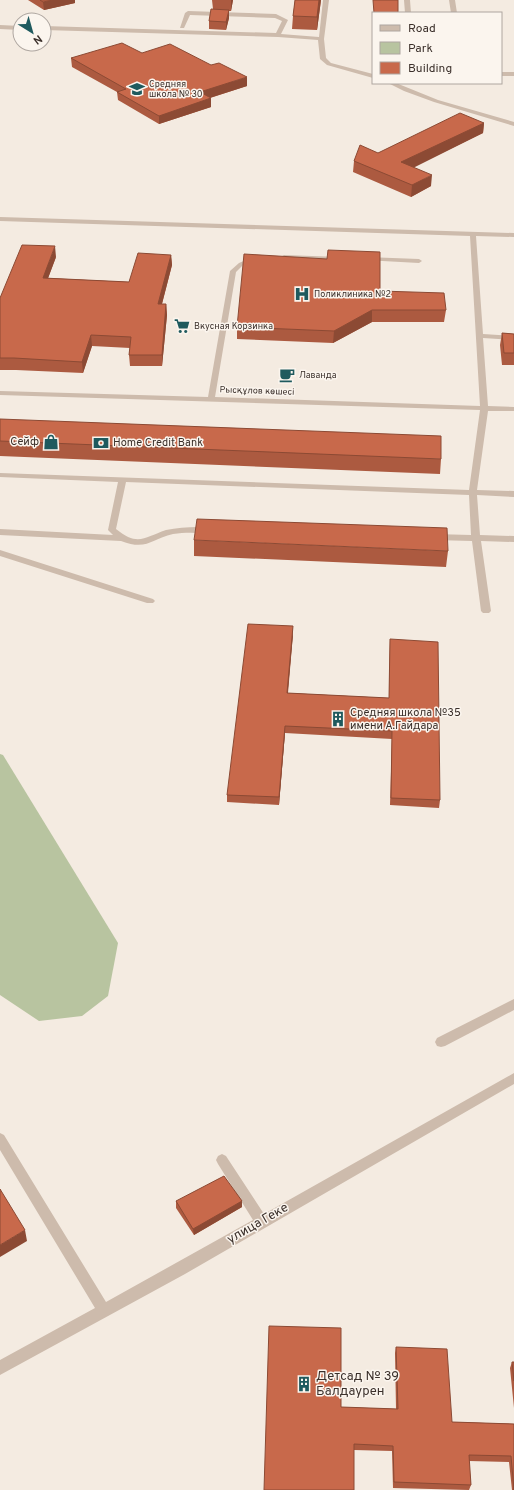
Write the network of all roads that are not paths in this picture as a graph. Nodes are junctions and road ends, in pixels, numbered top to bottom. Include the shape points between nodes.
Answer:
1 (326, 0) edge
2 (407, 0) edge
3 (452, 0) edge
4 (408, 12) edge
5 (454, 12) edge
6 (0, 27) edge
7 (182, 27) dead end
8 (12, 28) edge
9 (52, 28) edge
10 (278, 35) junction
11 (321, 39) junction
12 (502, 74) edge
13 (514, 74) edge
14 (372, 76) edge
15 (393, 84) edge
16 (514, 124) edge
17 (0, 219) edge
18 (473, 234) junction
19 (514, 235) edge
20 (419, 261) dead end
21 (479, 336) junction
22 (514, 338) edge
23 (0, 393) edge
24 (211, 400) junction
25 (484, 408) junction
26 (514, 409) edge
27 (0, 474) edge
28 (123, 479) junction
29 (473, 492) junction
30 (514, 494) edge
31 (217, 531) edge
32 (0, 532) edge
33 (422, 537) edge
34 (121, 538) junction
35 (476, 539) junction
36 (514, 539) edge
37 (0, 553) edge
38 (150, 601) dead end
39 (486, 611) dead end
40 (514, 1004) edge
41 (441, 1042) dead end
42 (514, 1078) edge
43 (0, 1139) edge
44 (222, 1160) dead end
45 (262, 1222) junction
46 (104, 1311) junction
47 (0, 1368) edge

1 - 11 street
2 - 4 street
3 - 5 street
6 - 8 street
7 - 10 street via 188,13 276,16 285,20
9 - 10 street
10 - 11 street
11 - 14 street via 323,59 329,64
12 - 13 street
15 - 16 street via 424,97
17 - 18 street
18 - 19 street
18 - 21 street
20 - 24 street via 259,256 241,264 233,271
21 - 22 street
21 - 25 street
23 - 24 street, Рысқұлов көшесі
24 - 25 street, Рысқұлов көшесі
25 - 26 street, Рысқұлов көшесі
25 - 29 street
27 - 28 street
28 - 29 street
28 - 34 street via 112,530
29 - 30 street
29 - 35 street
31 - 34 street via 170,532 135,543
32 - 34 street
33 - 35 street
35 - 36 street
35 - 39 street
37 - 38 street
40 - 41 street
42 - 45 street, улица Геке
43 - 46 street
44 - 45 street
45 - 46 street, улица Геке
46 - 47 street, улица Геке

